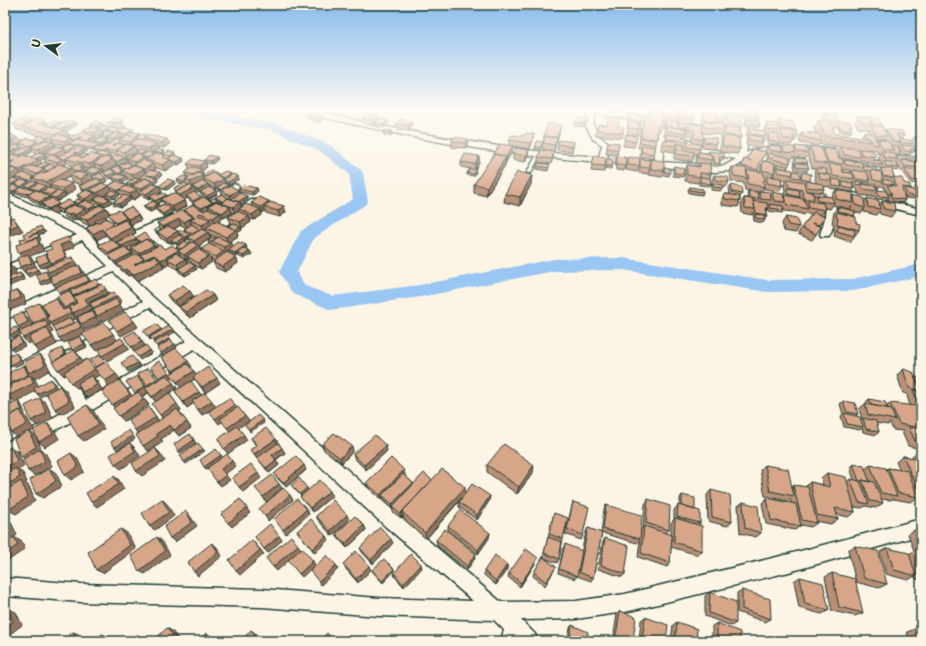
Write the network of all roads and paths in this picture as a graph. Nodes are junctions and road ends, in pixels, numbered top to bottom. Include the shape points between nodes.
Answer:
1 (447, 140) edge
2 (600, 140) edge
3 (662, 140) edge
4 (681, 140) edge
5 (743, 140) edge
6 (499, 148) junction
7 (805, 150) junction
8 (539, 154) junction
9 (744, 158) junction
10 (492, 159) edge
11 (603, 159) junction
12 (921, 161) edge
13 (658, 163) junction
14 (726, 168) junction
15 (528, 172) dead end
16 (234, 187) edge
17 (816, 188) junction
18 (828, 190) junction
19 (5, 196) edge
20 (33, 196) edge
21 (20, 202) junction
22 (254, 202) edge
23 (921, 212) edge
24 (146, 230) junction
25 (825, 234) dead end
26 (85, 236) junction
27 (100, 250) junction
28 (116, 267) junction
29 (5, 270) edge
30 (151, 302) junction
31 (5, 316) edge
32 (195, 342) junction
33 (44, 356) junction
34 (5, 376) edge
35 (84, 408) junction
36 (5, 452) edge
37 (921, 527) edge
38 (5, 588) edge
39 (498, 611) junction
40 (512, 633) edge
41 (528, 641) edge

1 - 6 street
2 - 11 street via 606,145
3 - 13 street
4 - 9 street via 703,150
5 - 9 street
6 - 8 street
6 - 10 street
7 - 9 street via 756,151
7 - 12 street
7 - 17 street
8 - 11 street
8 - 15 lane
9 - 14 street
11 - 13 street
13 - 14 street
14 - 17 street
16 - 24 street
17 - 18 street
18 - 23 street
18 - 25 street via 832,210
19 - 21 street
20 - 21 street
21 - 26 street via 67,223
22 - 24 street via 194,239 176,247 169,246
24 - 27 street
26 - 27 street
26 - 29 street
27 - 28 street
28 - 30 street
28 - 31 street
30 - 32 street
30 - 33 street
32 - 35 street
32 - 39 street via 391,520
33 - 34 street
33 - 35 street via 60,373
35 - 36 street
37 - 39 street via 789,563 625,603 576,610
38 - 39 street
39 - 40 street
40 - 41 street

